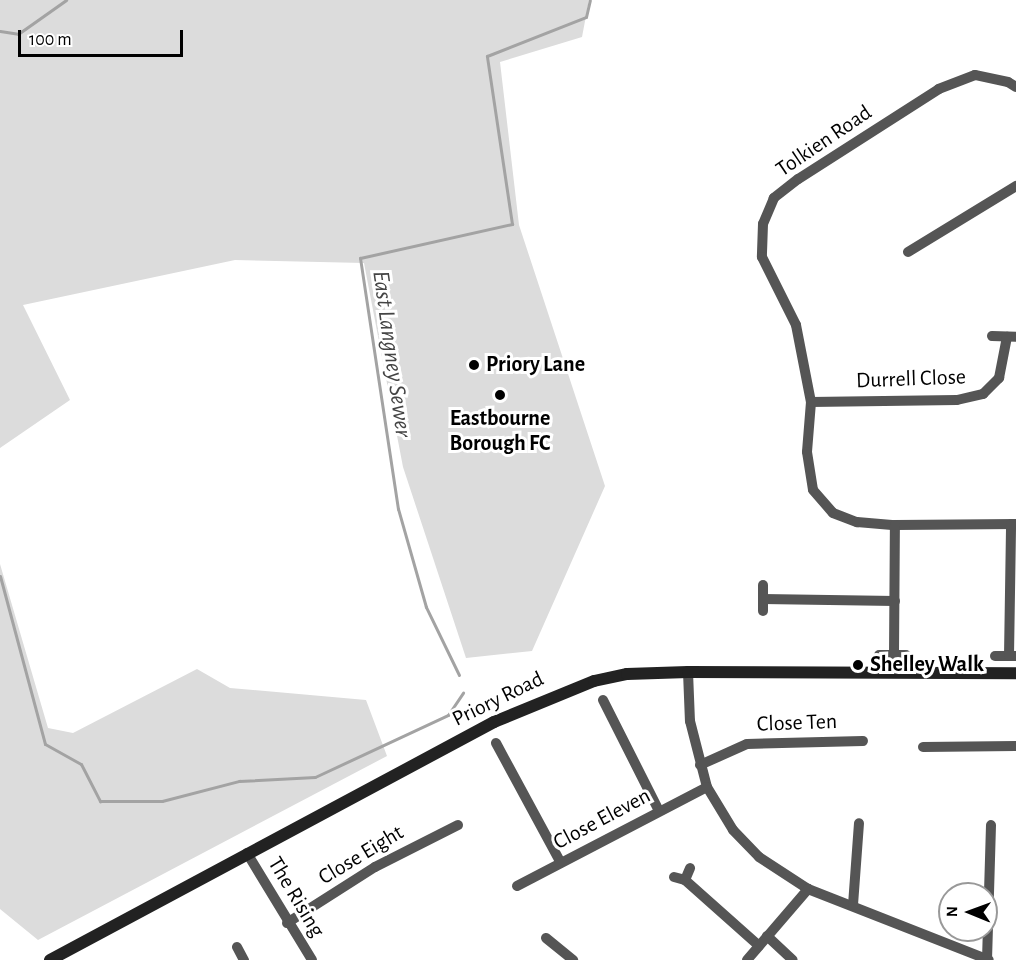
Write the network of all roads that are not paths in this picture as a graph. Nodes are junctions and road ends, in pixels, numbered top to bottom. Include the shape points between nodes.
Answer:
1 (1012, 85) edge
2 (1016, 186) edge
3 (908, 252) dead end
4 (992, 336) dead end
5 (1012, 337) edge
6 (811, 402) junction
7 (1013, 524) edge
8 (895, 525) junction
9 (763, 585) dead end
10 (763, 599) junction
11 (895, 601) junction
12 (763, 611) dead end
13 (879, 655) dead end
14 (894, 655) junction
15 (906, 655) dead end
16 (995, 656) dead end
17 (1012, 656) edge
18 (688, 672) junction
19 (1016, 673) edge
20 (603, 700) dead end
21 (863, 741) dead end
22 (496, 743) dead end
23 (1016, 746) edge
24 (923, 747) dead end
25 (700, 765) junction
26 (707, 787) junction
27 (659, 811) junction
28 (859, 823) dead end
29 (458, 825) dead end
30 (991, 825) dead end
31 (247, 853) junction
32 (561, 863) junction
33 (690, 868) dead end
34 (674, 877) dead end
35 (685, 880) junction
36 (517, 886) dead end
37 (808, 889) junction
38 (853, 905) junction
39 (287, 923) junction
40 (767, 936) junction
41 (546, 938) dead end
42 (759, 946) junction
43 (237, 947) dead end
44 (50, 960) edge
45 (244, 960) edge
46 (312, 960) edge
47 (573, 960) edge
48 (747, 960) edge
49 (793, 960) edge
50 (988, 960) edge

1 - 6 street, Tolkien Road via 975,75 939,89 774,198 763,224 762,257 796,325
2 - 3 street
4 - 5 street, Durrell Close
5 - 6 street, Durrell Close via 999,378 983,394 957,400
6 - 8 street, Tolkien Road via 807,452 813,490 833,513 856,522
7 - 8 street, Tolkien Road
7 - 17 street
8 - 11 street
9 - 10 street
10 - 11 street
10 - 12 street
11 - 14 street
13 - 14 street
14 - 15 street
16 - 17 street
18 - 19 street, Priory Road
18 - 25 street via 690,720
18 - 31 street, Priory Road via 627,674 568,689 494,722
20 - 27 street
21 - 25 street, Close Ten via 747,744
22 - 32 street
23 - 24 street
25 - 26 street
26 - 27 street, Close Eleven
26 - 37 street via 733,830 759,857
27 - 32 street, Close Eleven
28 - 38 street
29 - 39 street, Close Eight via 375,867
30 - 50 street
31 - 39 street, The Rising
31 - 44 street, Priory Road
32 - 36 street, Close Eleven
33 - 35 street
34 - 35 street
35 - 42 street
37 - 38 street
37 - 40 street
38 - 50 street
39 - 46 street, The Rising
40 - 42 street
40 - 49 street
41 - 47 street
42 - 48 street
43 - 45 street

